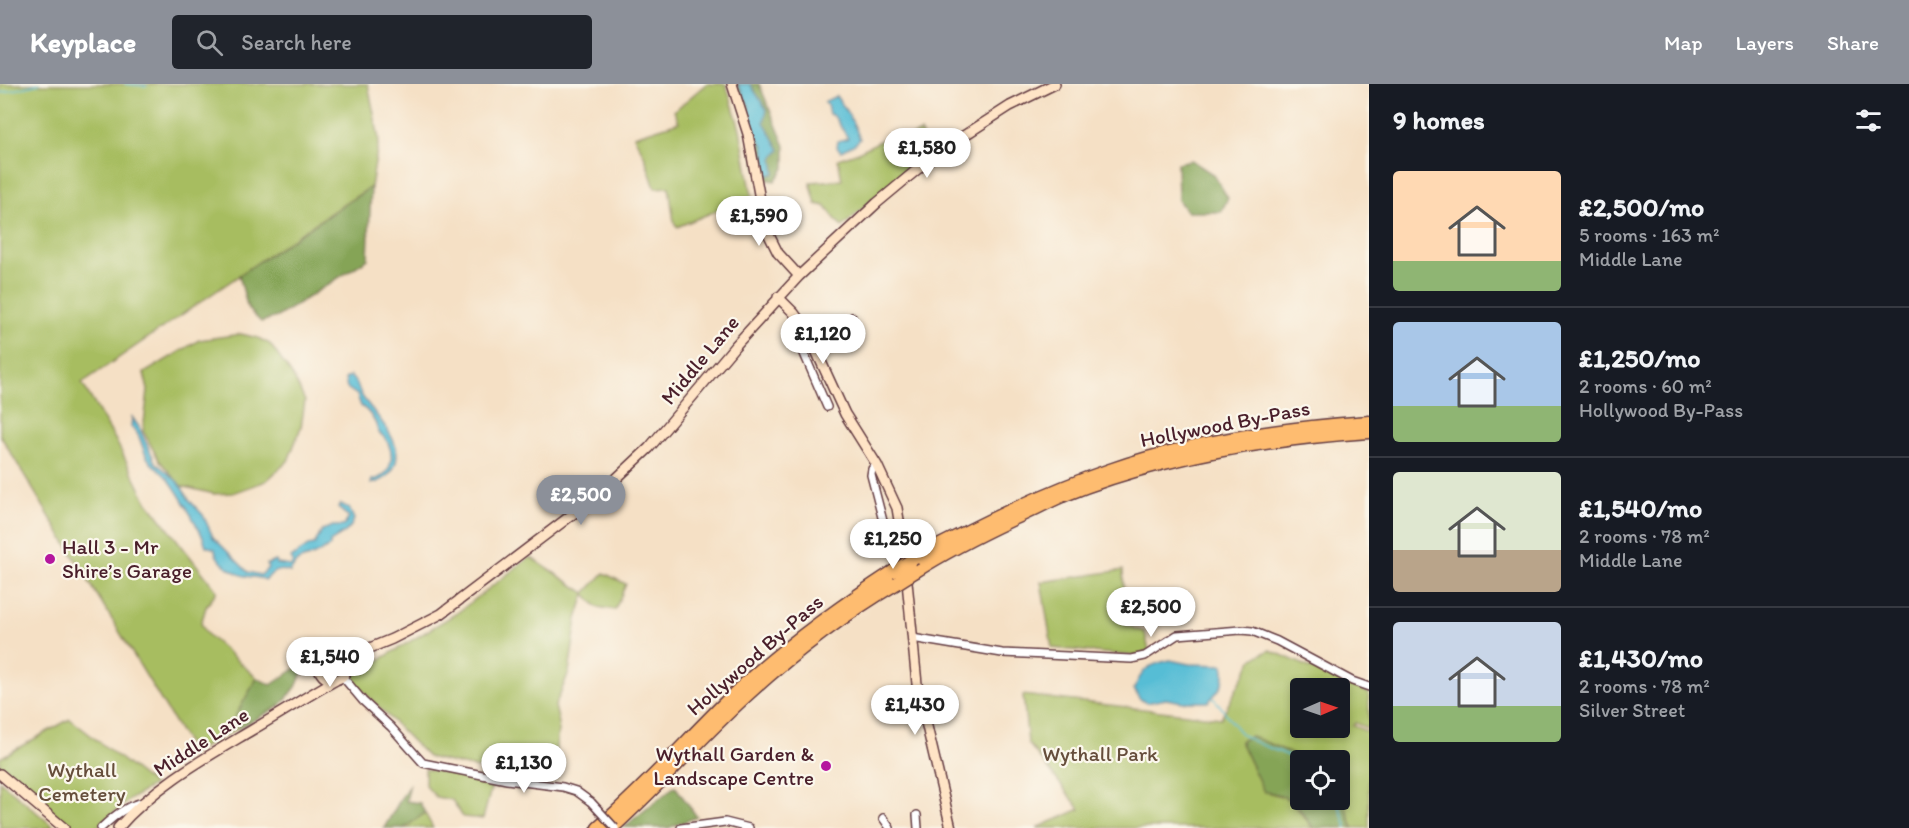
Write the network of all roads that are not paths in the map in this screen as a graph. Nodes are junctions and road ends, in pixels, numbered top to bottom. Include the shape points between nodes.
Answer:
1 (732, 84) edge
2 (1055, 84) edge
3 (799, 276) junction
4 (778, 297) junction
5 (852, 317) dead end
6 (800, 321) junction
7 (810, 338) junction
8 (827, 407) dead end
9 (1369, 422) edge
10 (1369, 432) edge
11 (877, 465) junction
12 (891, 552) dead end
13 (896, 577) junction
14 (912, 638) junction
15 (365, 650) junction
16 (342, 654) junction
17 (348, 665) junction
18 (319, 670) junction
19 (339, 678) junction
20 (1369, 687) edge
21 (310, 694) junction
22 (0, 774) edge
23 (143, 802) junction
24 (917, 815) dead end
25 (883, 818) dead end
26 (64, 828) edge
27 (101, 828) edge
28 (118, 828) edge
29 (598, 828) edge
30 (614, 828) edge
31 (681, 828) edge
32 (748, 828) edge
33 (890, 828) edge
34 (918, 828) edge
35 (951, 828) edge

1 - 3 street via 748,134 765,227 778,253
2 - 3 street, Middle Lane via 1010,106 937,153
3 - 4 street, Middle Lane
4 - 6 street
4 - 15 street, Middle Lane via 649,448 617,479 441,614 409,633
5 - 7 street
6 - 7 street
6 - 8 street via 796,335
7 - 11 street via 845,414
9 - 13 highway, Hollywood By-Pass, bridge via 1270,432 1154,456 1062,487 981,524 915,558
10 - 13 highway, Hollywood By-Pass, bridge via 1271,441 1166,463 1063,496 987,531 916,571
11 - 12 street via 871,475
11 - 14 street via 897,508
13 - 29 highway, Hollywood By-Pass via 831,613 773,659
13 - 30 highway, Hollywood By-Pass via 745,696
14 - 20 street via 1002,653 1131,659 1145,656 1177,635 1252,631
14 - 35 street via 917,684
15 - 16 street, Middle Lane
15 - 17 street, Middle Lane
16 - 17 street
16 - 18 street, Middle Lane via 328,653 319,663
17 - 19 street, Middle Lane
18 - 19 street via 328,680
18 - 21 street, Middle Lane via 318,682
19 - 21 street, Middle Lane
19 - 30 street, bridge via 423,763 576,791
21 - 23 street, Middle Lane via 214,752
22 - 26 street
23 - 27 street via 116,814
23 - 28 street, Middle Lane
24 - 34 street
25 - 33 street
31 - 32 street via 725,822

